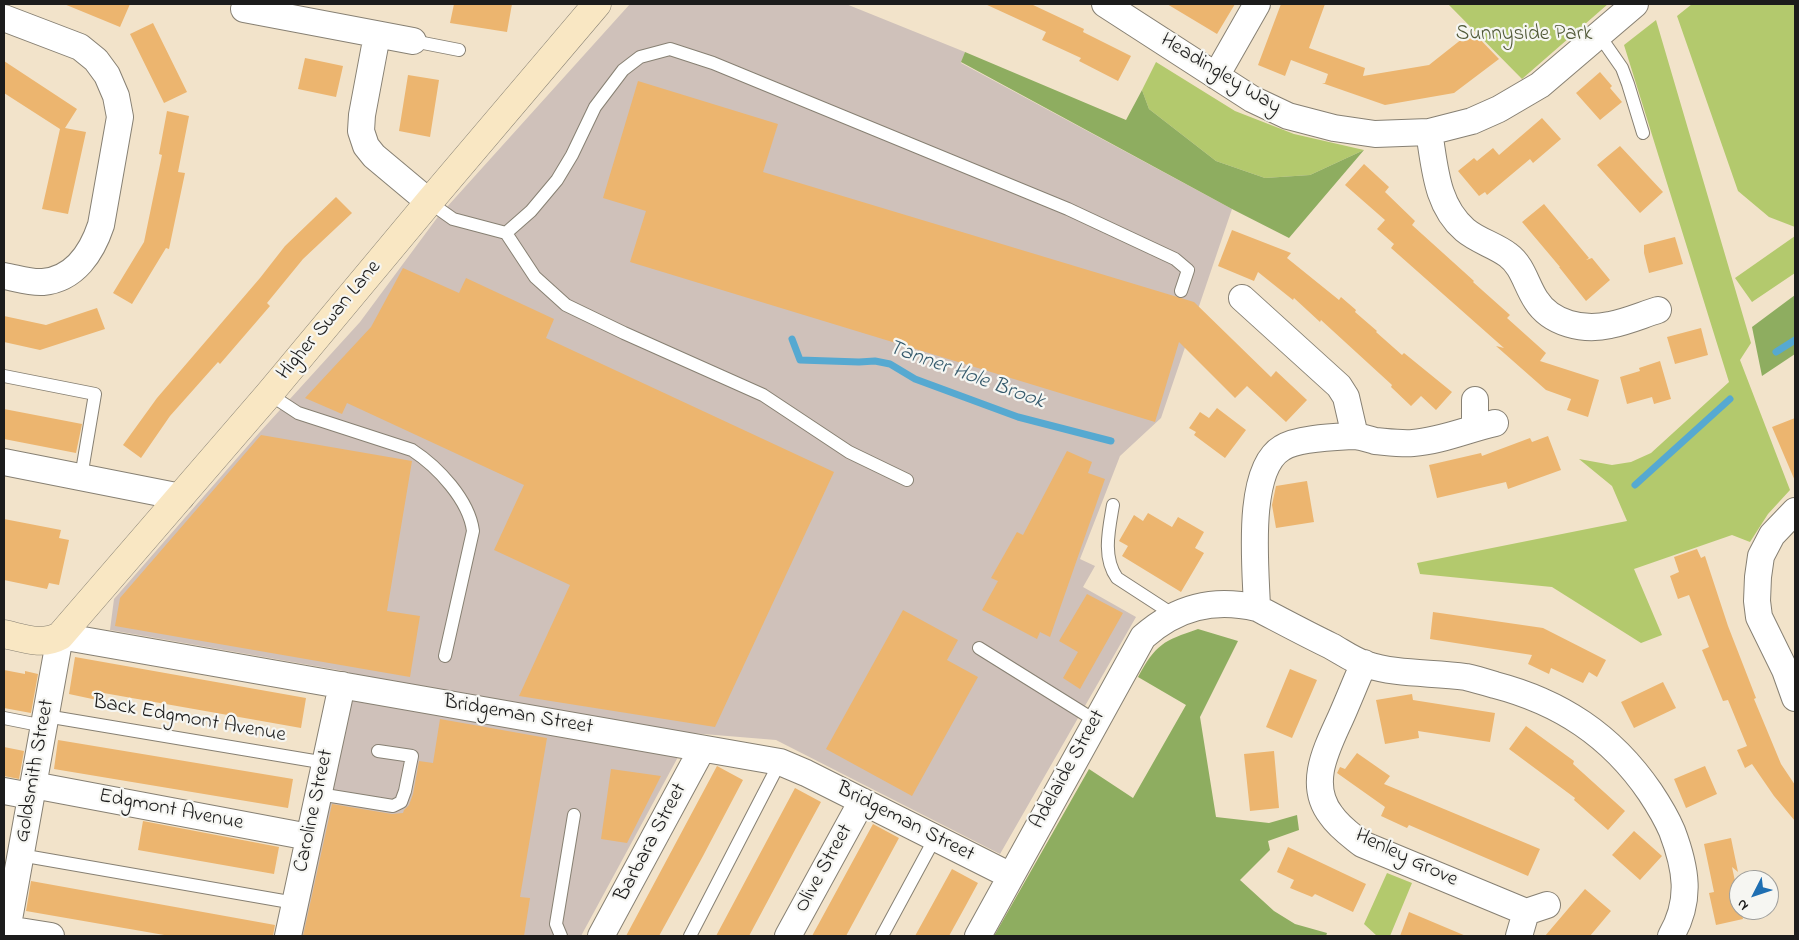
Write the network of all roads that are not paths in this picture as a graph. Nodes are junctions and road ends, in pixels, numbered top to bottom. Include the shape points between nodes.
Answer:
1 (597, 4) edge
2 (1105, 4) edge
3 (1257, 4) edge
4 (1634, 5) edge
5 (244, 9) dead end
6 (4, 18) edge
7 (377, 34) junction
8 (1599, 35) junction
9 (413, 41) joint
10 (459, 50) dead end
11 (1216, 76) junction
12 (1429, 132) junction
13 (1643, 133) dead end
14 (429, 202) junction
15 (506, 233) junction
16 (4, 276) edge
17 (1181, 291) dead end
18 (1242, 298) dead end
19 (1658, 310) dead end
20 (4, 376) edge
21 (269, 394) junction
22 (1476, 400) dead end
23 (1355, 436) junction
24 (4, 462) edge
25 (81, 477) junction
26 (906, 480) dead end
27 (181, 497) junction
28 (1113, 505) dead end
29 (1795, 511) edge
30 (1257, 608) junction
31 (1174, 615) junction
32 (4, 634) edge
33 (60, 636) junction
34 (979, 648) dead end
35 (445, 656) dead end
36 (1364, 664) junction
37 (342, 685) junction
38 (1795, 698) edge
39 (4, 718) edge
40 (45, 721) junction
41 (1096, 721) junction
42 (702, 749) junction
43 (378, 751) dead end
44 (780, 762) junction
45 (326, 763) junction
46 (4, 791) edge
47 (32, 791) junction
48 (319, 794) junction
49 (862, 801) junction
50 (574, 815) dead end
51 (309, 837) junction
52 (935, 838) junction
53 (14, 864) edge
54 (1011, 876) junction
55 (295, 903) junction
56 (6, 934) edge
57 (51, 936) edge
58 (288, 936) edge
59 (561, 936) edge
60 (601, 936) edge
61 (690, 936) edge
62 (788, 936) edge
63 (882, 936) edge
64 (978, 936) edge
65 (1519, 936) edge
66 (1671, 936) edge

1 - 14 street, Higher Swan Lane
2 - 11 street, Headingley Way
3 - 11 street
4 - 8 street, Headingley Way
5 - 7 street via 276,27
6 - 16 street via 80,47 96,60 116,96 120,117 101,224 90,252 80,265 56,279 32,282
7 - 9 street
7 - 14 street via 361,131 374,156
8 - 12 street, Headingley Way via 1520,98 1472,120
8 - 13 lane via 1622,68
9 - 10 lane
11 - 12 street, Headingley Way via 1252,99 1288,116 1375,134
12 - 19 street via 1440,189 1452,217 1479,240 1508,254 1517,264 1534,298 1552,318 1568,324 1610,326 1622,331
14 - 15 lane via 453,219
14 - 21 street, Higher Swan Lane
15 - 17 lane via 531,211 557,180 596,107 623,70 640,57 670,49 713,62 1068,209 1175,259 1188,270
15 - 26 lane via 535,277 566,304 763,395 849,452
18 - 23 street via 1267,333 1339,386 1346,397
20 - 25 lane via 95,394
21 - 27 street, Higher Swan Lane
21 - 35 lane via 298,413 412,450 426,459 451,485 471,517 473,531
22 - 23 street via 1485,425 1455,434 1413,444
23 - 30 street via 1294,442 1280,449 1269,461 1261,478 1256,511
24 - 25 street
25 - 27 street
27 - 33 street, Higher Swan Lane
28 - 31 lane via 1106,540 1112,572
29 - 38 street via 1772,535 1761,556 1757,601 1759,617
30 - 31 street, Adelaide Street via 1220,603
30 - 36 street, Adelaide Street
31 - 41 street, Adelaide Street via 1143,637
32 - 33 street, Bridgeman Street via 40,641
33 - 37 street, Bridgeman Street
33 - 40 street, Goldsmith Street
34 - 41 lane
36 - 65 street, Henley Grove via 1323,757 1321,796 1330,815 1362,844 1537,908
36 - 66 street, Adelaide Street via 1399,671 1466,677 1520,691 1562,710 1594,731 1639,776 1657,802 1681,855 1684,907
37 - 42 street, Bridgeman Street
37 - 45 street, Caroline Street
39 - 40 lane, Back Edgmont Avenue
40 - 45 lane, Back Edgmont Avenue
40 - 47 street, Goldsmith Street
41 - 54 street, Adelaide Street
42 - 44 street, Bridgeman Street
42 - 60 street, Barbara Street
43 - 48 lane via 412,756 401,802 393,806
44 - 49 street, Bridgeman Street
44 - 61 lane
45 - 48 street, Caroline Street
46 - 47 street, Edgmont Avenue
47 - 51 street, Edgmont Avenue
47 - 53 street, Goldsmith Street
48 - 51 street, Caroline Street
49 - 52 street, Bridgeman Street
49 - 62 street, Olive Street
50 - 59 lane via 556,924
51 - 55 street, Caroline Street
52 - 54 street, Bridgeman Street
52 - 63 lane
53 - 55 lane
53 - 56 street, Goldsmith Street
54 - 64 street, Adelaide Street
55 - 58 street, Caroline Street
56 - 57 street

